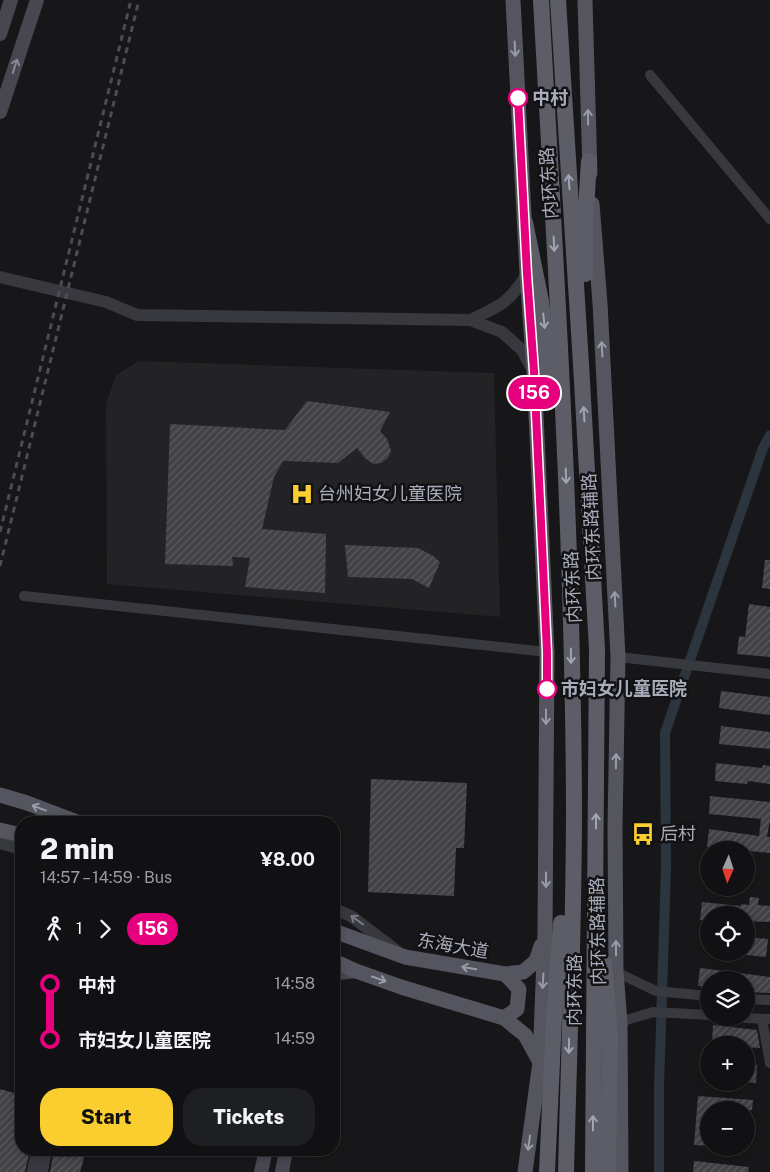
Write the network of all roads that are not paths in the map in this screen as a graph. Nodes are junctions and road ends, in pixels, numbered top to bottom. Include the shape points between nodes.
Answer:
1 (11, 0) edge
2 (37, 0) edge
3 (513, 0) edge
4 (541, 0) edge
5 (558, 0) edge
6 (585, 0) edge
7 (0, 34) edge
8 (650, 75) dead end
9 (0, 112) edge
10 (589, 161) junction
11 (770, 220) edge
12 (525, 222) junction
13 (527, 274) junction
14 (0, 277) edge
15 (470, 320) junction
16 (581, 364) junction
17 (534, 371) junction
18 (565, 451) junction
19 (24, 596) dead end
20 (547, 652) junction
21 (618, 657) junction
22 (770, 674) edge
23 (0, 795) edge
24 (574, 809) junction
25 (61, 816) edge
26 (0, 830) edge
27 (15, 834) edge
28 (0, 843) edge
29 (15, 847) edge
30 (596, 849) junction
31 (340, 911) edge
32 (545, 933) junction
33 (340, 934) edge
34 (405, 957) junction
35 (340, 963) edge
36 (356, 971) junction
37 (616, 972) junction
38 (340, 974) edge
39 (505, 974) junction
40 (700, 995) edge
41 (755, 999) edge
42 (770, 1000) edge
43 (700, 1015) edge
44 (504, 1018) junction
45 (766, 1019) edge
46 (620, 1022) junction
47 (540, 1062) junction
48 (770, 1063) edge
49 (33, 1156) edge
50 (38, 1156) edge
51 (45, 1156) edge
52 (29, 1172) edge
53 (34, 1172) edge
54 (42, 1172) edge
55 (525, 1172) edge
56 (547, 1172) edge
57 (566, 1172) edge
58 (593, 1172) edge
59 (608, 1172) edge
60 (622, 1172) edge

1 - 7 main road
9 -> 2 main road
3 -> 12 main road
4 -> 18 highway, 内环东路
16 -> 5 highway, 内环东路
10 -> 6 main road, 内环东路辅路
8 - 11 street
10 - 16 highway via 585,226 586,303
21 -> 10 main road, 内环东路辅路 via 600,303
12 - 13 main road
12 -> 18 highway via 542,302 553,405
13 - 15 street via 515,294 498,307
13 - 17 main road
14 - 15 street via 106,302 137,315
15 - 17 street via 502,332 522,350
30 -> 16 highway, 内环东路 via 596,649
17 - 20 main road
18 -> 24 highway, 内环东路
19 - 20 street
20 -> 32 main road
21 - 22 street
37 -> 21 main road, 内环东路辅路
25 -> 23 main road
24 - 56 highway via 554,1018
24 -> 57 highway, 内环东路
26 - 27 main road
28 - 29 street
58 -> 30 highway, 内环东路
30 - 59 highway via 610,1035
34 -> 31 street via 351,916
32 - 39 main road, 东海大道 via 536,961 523,972
32 -> 47 main road
33 - 34 main road, 东海大道
39 -> 34 main road, 东海大道
35 - 36 main road
36 - 38 main road
36 -> 44 main road
37 - 40 street via 656,991
37 - 46 main road, 内环东路辅路
39 - 44 main road via 519,989 516,1009
41 - 42 street
43 - 46 street via 653,1012
44 - 47 main road via 525,1035
45 - 48 street
46 - 60 main road, 内环东路辅路
47 -> 55 main road
49 - 52 lane
50 - 53 street
51 - 54 street

